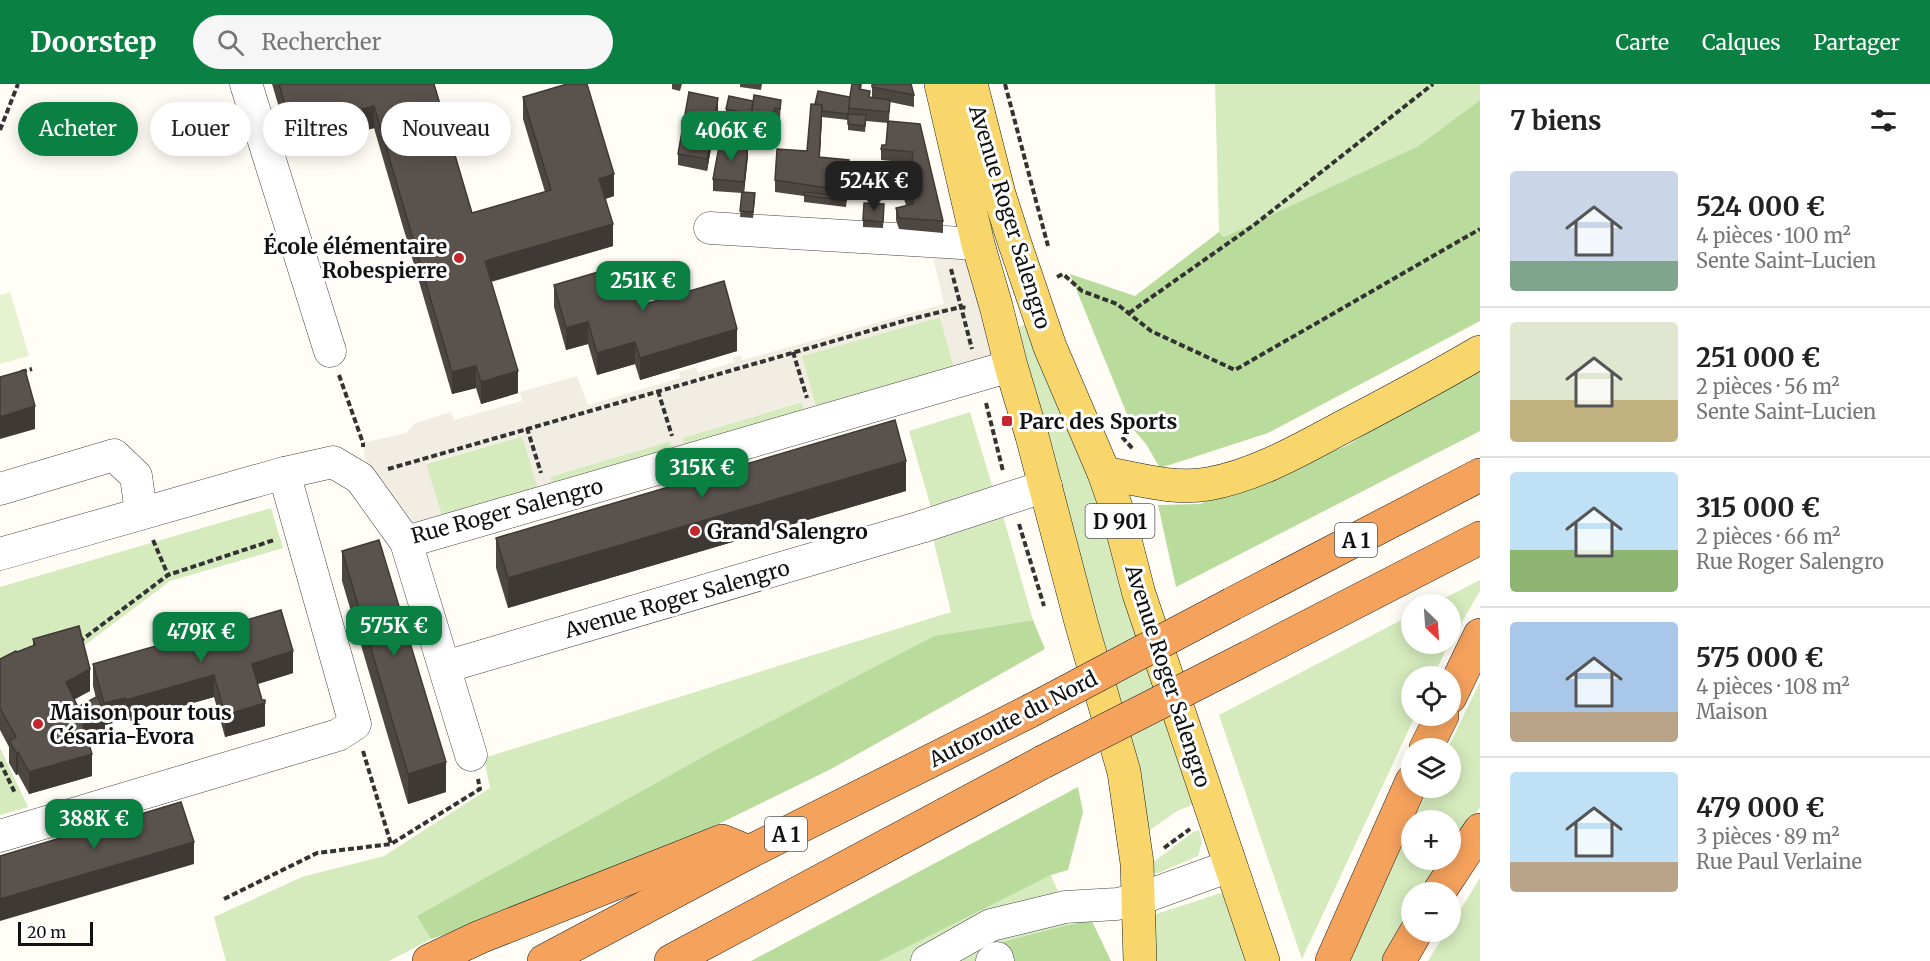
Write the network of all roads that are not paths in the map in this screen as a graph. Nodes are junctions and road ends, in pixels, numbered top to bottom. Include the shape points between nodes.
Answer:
1 (246, 84) edge
2 (941, 84) edge
3 (971, 84) edge
4 (710, 228) dead end
5 (978, 244) junction
6 (330, 351) road end
7 (1480, 352) edge
8 (1011, 366) junction
9 (284, 473) junction
10 (1104, 473) junction
11 (1480, 475) edge
12 (1046, 486) junction
13 (0, 489) edge
14 (141, 513) junction
15 (1480, 538) edge
16 (406, 542) junction
17 (0, 554) edge
18 (1480, 635) edge
19 (444, 667) junction
20 (1461, 674) edge
21 (471, 755) road end
22 (1404, 798) edge
23 (1480, 830) edge
24 (0, 836) edge
25 (749, 852) junction
26 (1230, 866) junction
27 (1446, 882) edge
28 (1139, 899) junction
29 (1410, 942) edge
30 (1338, 947) edge
31 (1141, 959) edge
32 (429, 961) edge
33 (544, 961) edge
34 (671, 961) edge
35 (927, 961) edge
36 (992, 961) edge
37 (998, 961) edge
38 (1263, 961) edge
39 (1399, 961) edge

1 - 6 street
2 - 5 main road, Avenue Roger Salengro / D 901
3 - 10 main road, Avenue Roger Salengro / D 901 via 999,194 1044,284 1050,347
4 - 5 street
5 - 8 main road, Avenue Roger Salengro / D 901
7 - 10 main road via 1308,446 1246,474 1208,484 1176,486
8 - 12 main road, Avenue Roger Salengro / D 901
8 - 16 street, Rue Roger Salengro
9 - 14 street, Rue Roger Salengro
9 - 16 street, Rue Roger Salengro via 333,462 360,478
9 - 24 street via 355,724 338,735
10 - 26 main road, Avenue Roger Salengro / D 901 via 1139,594
11 - 25 highway, Autoroute du Nord / A 1, bridge via 1030,711
12 - 19 street, Avenue Roger Salengro via 921,527
12 - 28 main road, Avenue Roger Salengro / D 901 via 1124,772
13 - 14 street via 114,455 136,476
14 - 17 street, Rue Roger Salengro
15 - 34 highway, A 1, bridge via 1044,762
16 - 19 street
18 - 20 highway
19 - 21 street
22 - 30 highway
23 - 27 highway
25 - 32 highway via 722,841
25 - 33 highway, Autoroute du Nord / A 1
26 - 28 street
26 - 38 main road, Avenue Roger Salengro / D 901
28 - 31 main road, Avenue Roger Salengro / D 901
28 - 35 street via 1065,907 991,925
29 - 39 highway
36 - 37 street

